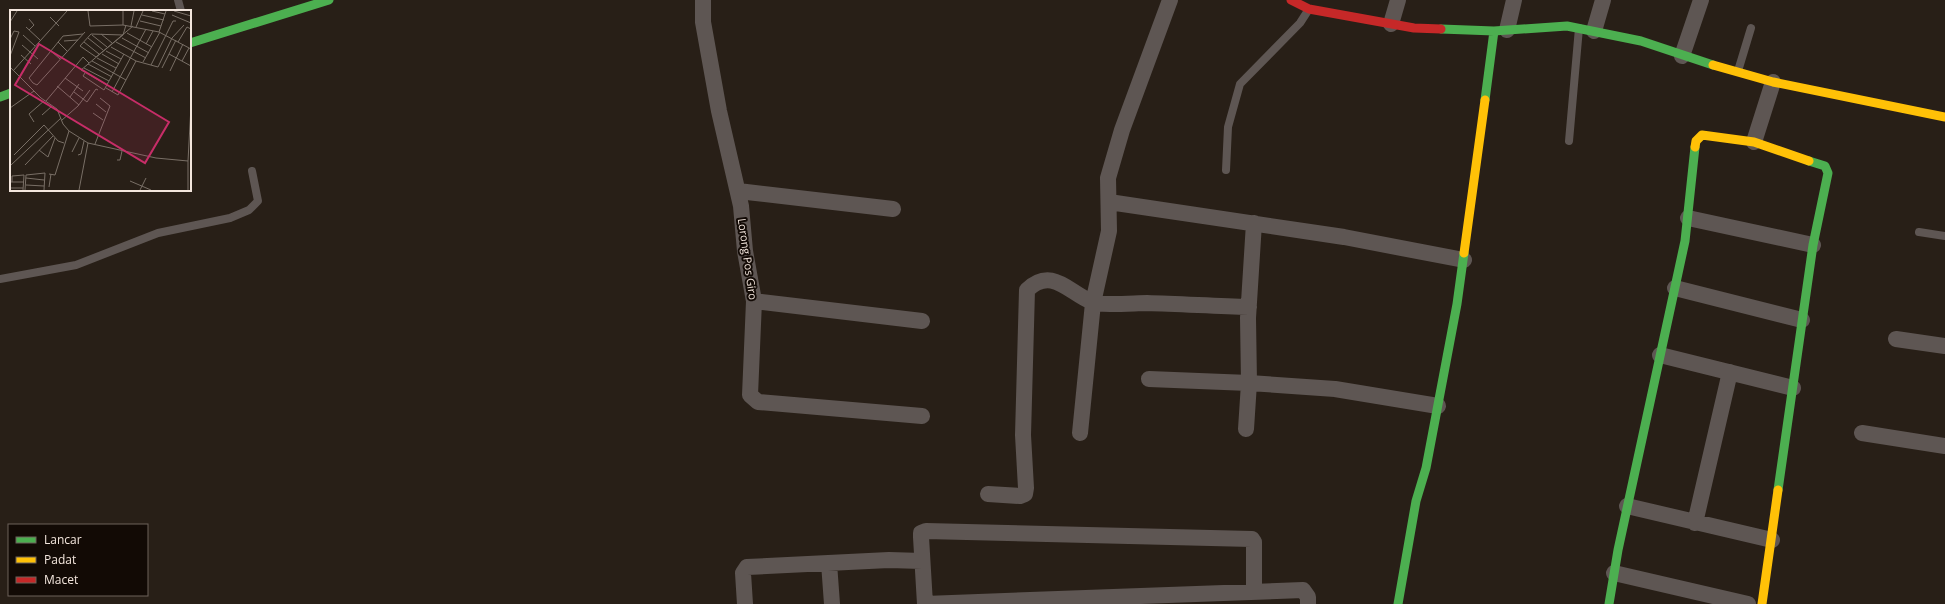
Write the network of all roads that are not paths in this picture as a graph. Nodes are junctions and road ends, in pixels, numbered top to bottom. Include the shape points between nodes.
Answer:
1 (178, 0) edge
2 (328, 0) edge
3 (703, 0) edge
4 (1170, 0) edge
5 (1291, 0) edge
6 (1398, 0) edge
7 (1514, 0) edge
8 (1603, 0) edge
9 (1701, 0) edge
10 (310, 3) edge
11 (1309, 9) junction
12 (181, 10) edge
13 (1391, 24) junction
14 (1751, 28) dead end
15 (1500, 30) junction
16 (1586, 30) junction
17 (191, 42) edge
18 (1682, 56) junction
19 (1738, 71) junction
20 (1773, 82) junction
21 (10, 93) edge
22 (0, 97) edge
23 (1945, 117) edge
24 (1569, 141) dead end
25 (1754, 142) junction
26 (1226, 170) dead end
27 (252, 172) dead end
28 (738, 191) junction
29 (1109, 202) junction
30 (893, 209) dead end
31 (1688, 218) junction
32 (1254, 223) junction
33 (1919, 232) dead end
34 (1945, 236) edge
35 (1813, 245) junction
36 (1464, 260) junction
37 (0, 279) edge
38 (1675, 288) junction
39 (754, 301) junction
40 (1093, 303) junction
41 (1249, 307) junction
42 (1802, 320) junction
43 (922, 321) dead end
44 (1896, 339) dead end
45 (1945, 346) edge
46 (1660, 355) junction
47 (1730, 372) junction
48 (1149, 379) dead end
49 (1249, 383) junction
50 (1793, 388) junction
51 (1438, 406) junction
52 (922, 416) dead end
53 (1246, 429) dead end
54 (1080, 433) dead end
55 (1862, 433) dead end
56 (1945, 446) edge
57 (988, 494) dead end
58 (1627, 506) junction
59 (1695, 522) junction
60 (1772, 540) junction
61 (922, 561) junction
62 (829, 563) junction
63 (1614, 574) junction
64 (1254, 592) junction
65 (745, 604) edge
66 (832, 604) edge
67 (925, 604) edge
68 (1308, 604) edge
69 (1398, 604) edge
70 (1609, 604) edge
71 (1748, 604) edge
72 (1762, 604) edge

1 - 12 lane
2 - 10 street
3 - 28 street, Lorong Pos Giro via 703,22
4 - 29 street via 1122,130 1108,178
5 - 11 street
6 - 13 street
7 - 15 street
8 - 16 street
9 - 18 street
10 - 17 street
11 - 13 street
11 - 26 lane via 1300,23 1240,84 1228,127
13 - 15 street via 1414,28
14 - 19 lane
15 - 16 street via 1567,26
15 - 36 street
16 - 18 street via 1641,41
16 - 24 lane
18 - 19 street
19 - 20 street
20 - 23 street
20 - 25 street
21 - 22 street
25 - 31 street via 1702,135 1699,137 1696,141
25 - 35 street via 1826,168 1828,173
27 - 37 lane via 258,201 249,210 230,218 158,233 76,265
28 - 30 street
28 - 39 street, Lorong Pos Giro
29 - 32 street
29 - 40 street via 1110,231
31 - 35 street
31 - 38 street via 1686,242
32 - 36 street
32 - 41 street
33 - 34 lane
35 - 42 street
36 - 51 street
38 - 42 street
38 - 46 street
39 - 43 street
39 - 52 street, Lorong Pos Giro via 749,386 751,397 758,402
40 - 41 street
40 - 54 street
40 - 57 street via 1058,282 1044,280 1027,290 1023,435 1025,494
41 - 49 street
42 - 50 street
44 - 45 street
46 - 47 street
46 - 58 street
47 - 50 street
47 - 59 street
48 - 49 street
49 - 51 street via 1335,389
49 - 53 street
50 - 60 street
51 - 69 street via 1426,468 1416,501
55 - 56 street
58 - 59 street
58 - 63 street
59 - 60 street
60 - 72 street
61 - 62 street
61 - 64 street via 921,533 926,531 1252,539
61 - 67 street
62 - 65 street via 747,567 743,573
62 - 66 street
63 - 70 street
63 - 71 street
64 - 67 street
64 - 68 street via 1303,590 1308,597

